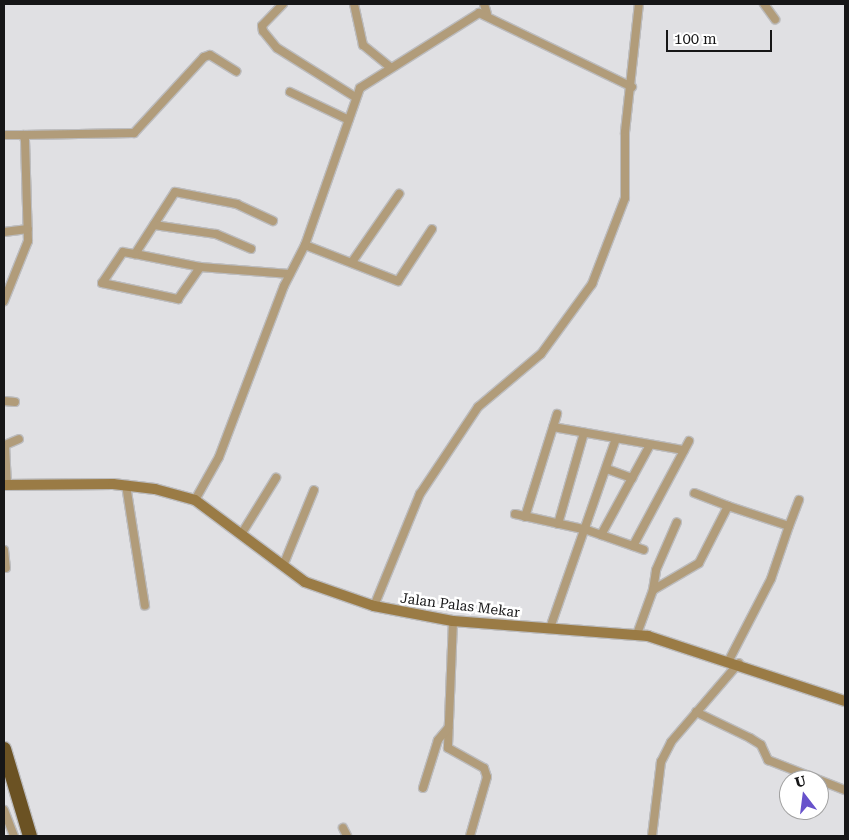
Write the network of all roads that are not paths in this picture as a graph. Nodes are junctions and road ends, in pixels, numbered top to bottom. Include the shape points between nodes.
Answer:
1 (283, 4) edge
2 (354, 4) edge
3 (484, 4) edge
4 (639, 4) edge
5 (764, 4) edge
6 (487, 14) junction
7 (775, 19) dead end
8 (390, 67) junction
9 (236, 71) dead end
10 (632, 87) junction
11 (290, 92) dead end
12 (355, 96) junction
13 (349, 120) junction
14 (4, 135) edge
15 (24, 135) junction
16 (399, 194) dead end
17 (273, 221) dead end
18 (154, 225) junction
19 (28, 229) junction
20 (432, 229) dead end
21 (4, 232) edge
22 (305, 244) junction
23 (251, 249) dead end
24 (135, 254) junction
25 (352, 262) junction
26 (200, 267) junction
27 (290, 274) junction
28 (4, 301) edge
29 (4, 401) edge
30 (15, 402) dead end
31 (557, 414) dead end
32 (553, 427) junction
33 (584, 433) junction
34 (19, 439) dead end
35 (616, 439) junction
36 (689, 441) dead end
37 (650, 445) junction
38 (684, 450) junction
39 (607, 469) junction
40 (276, 478) dead end
41 (632, 478) junction
42 (5, 485) edge
43 (126, 485) junction
44 (314, 490) dead end
45 (694, 493) dead end
46 (195, 500) junction
47 (800, 500) dead end
48 (728, 506) junction
49 (515, 514) dead end
50 (525, 517) junction
51 (677, 522) dead end
52 (558, 524) junction
53 (790, 526) junction
54 (587, 530) junction
55 (242, 533) junction
56 (601, 535) junction
57 (633, 546) junction
58 (4, 550) edge
59 (644, 550) dead end
60 (283, 566) junction
61 (6, 568) dead end
62 (653, 590) junction
63 (145, 606) dead end
64 (374, 606) junction
65 (453, 621) junction
66 (550, 628) junction
67 (637, 634) junction
68 (729, 660) junction
69 (739, 663) junction
70 (845, 701) edge
71 (696, 712) junction
72 (448, 728) junction
73 (4, 749) edge
74 (423, 788) dead end
75 (845, 790) edge
76 (4, 810) edge
77 (14, 836) edge
78 (30, 836) edge
79 (470, 836) edge
80 (652, 836) edge

1 - 12 street via 262,26 263,31 277,48
2 - 8 street via 363,45
3 - 6 street
4 - 10 street
5 - 7 street
6 - 8 street via 469,16
6 - 10 street
8 - 12 street
9 - 15 street via 210,56 204,57 134,133
10 - 64 street via 625,198 592,284 541,354 478,407 420,494
11 - 13 street
12 - 13 street
13 - 22 street
14 - 15 street
15 - 19 street
16 - 25 street
17 - 18 street via 237,204 175,192
18 - 23 street via 216,234
18 - 24 street
19 - 21 street
19 - 28 street via 28,241
20 - 25 street via 398,281
22 - 25 street
22 - 27 street
24 - 26 street
24 - 26 street via 123,252 102,283 178,299
26 - 27 street
27 - 46 street via 219,456
29 - 30 street
31 - 32 street
32 - 33 street
32 - 50 street
33 - 35 street
33 - 52 street
34 - 42 street via 5,444
35 - 37 street
35 - 39 street
36 - 38 street
37 - 38 street
37 - 41 street
38 - 57 street
39 - 41 street
39 - 54 street
40 - 55 street
41 - 56 street
42 - 43 main road, Jalan Palas Mekar
43 - 46 main road, Jalan Palas Mekar
43 - 63 street
44 - 60 street
45 - 48 street
46 - 55 main road, Jalan Palas Mekar
47 - 53 street
48 - 53 street
48 - 62 street via 699,563
49 - 50 street
50 - 52 street
51 - 62 street via 656,570
52 - 54 street
53 - 68 street via 770,579
54 - 56 street
54 - 66 street
55 - 60 main road, Jalan Palas Mekar
56 - 57 street
57 - 59 street
58 - 61 street
60 - 64 main road, Jalan Palas Mekar via 317,587
62 - 67 street
64 - 65 main road, Jalan Palas Mekar
65 - 66 main road, Jalan Palas Mekar
65 - 72 street
66 - 67 main road, Jalan Palas Mekar
67 - 68 main road, Jalan Palas Mekar
68 - 69 main road, Jalan Palas Mekar
69 - 70 main road, Jalan Palas Mekar
69 - 71 street
71 - 75 street via 761,745 768,760
71 - 80 street via 661,762
72 - 74 street via 438,740
72 - 79 street via 450,751 486,772
73 - 78 highway
76 - 77 street

